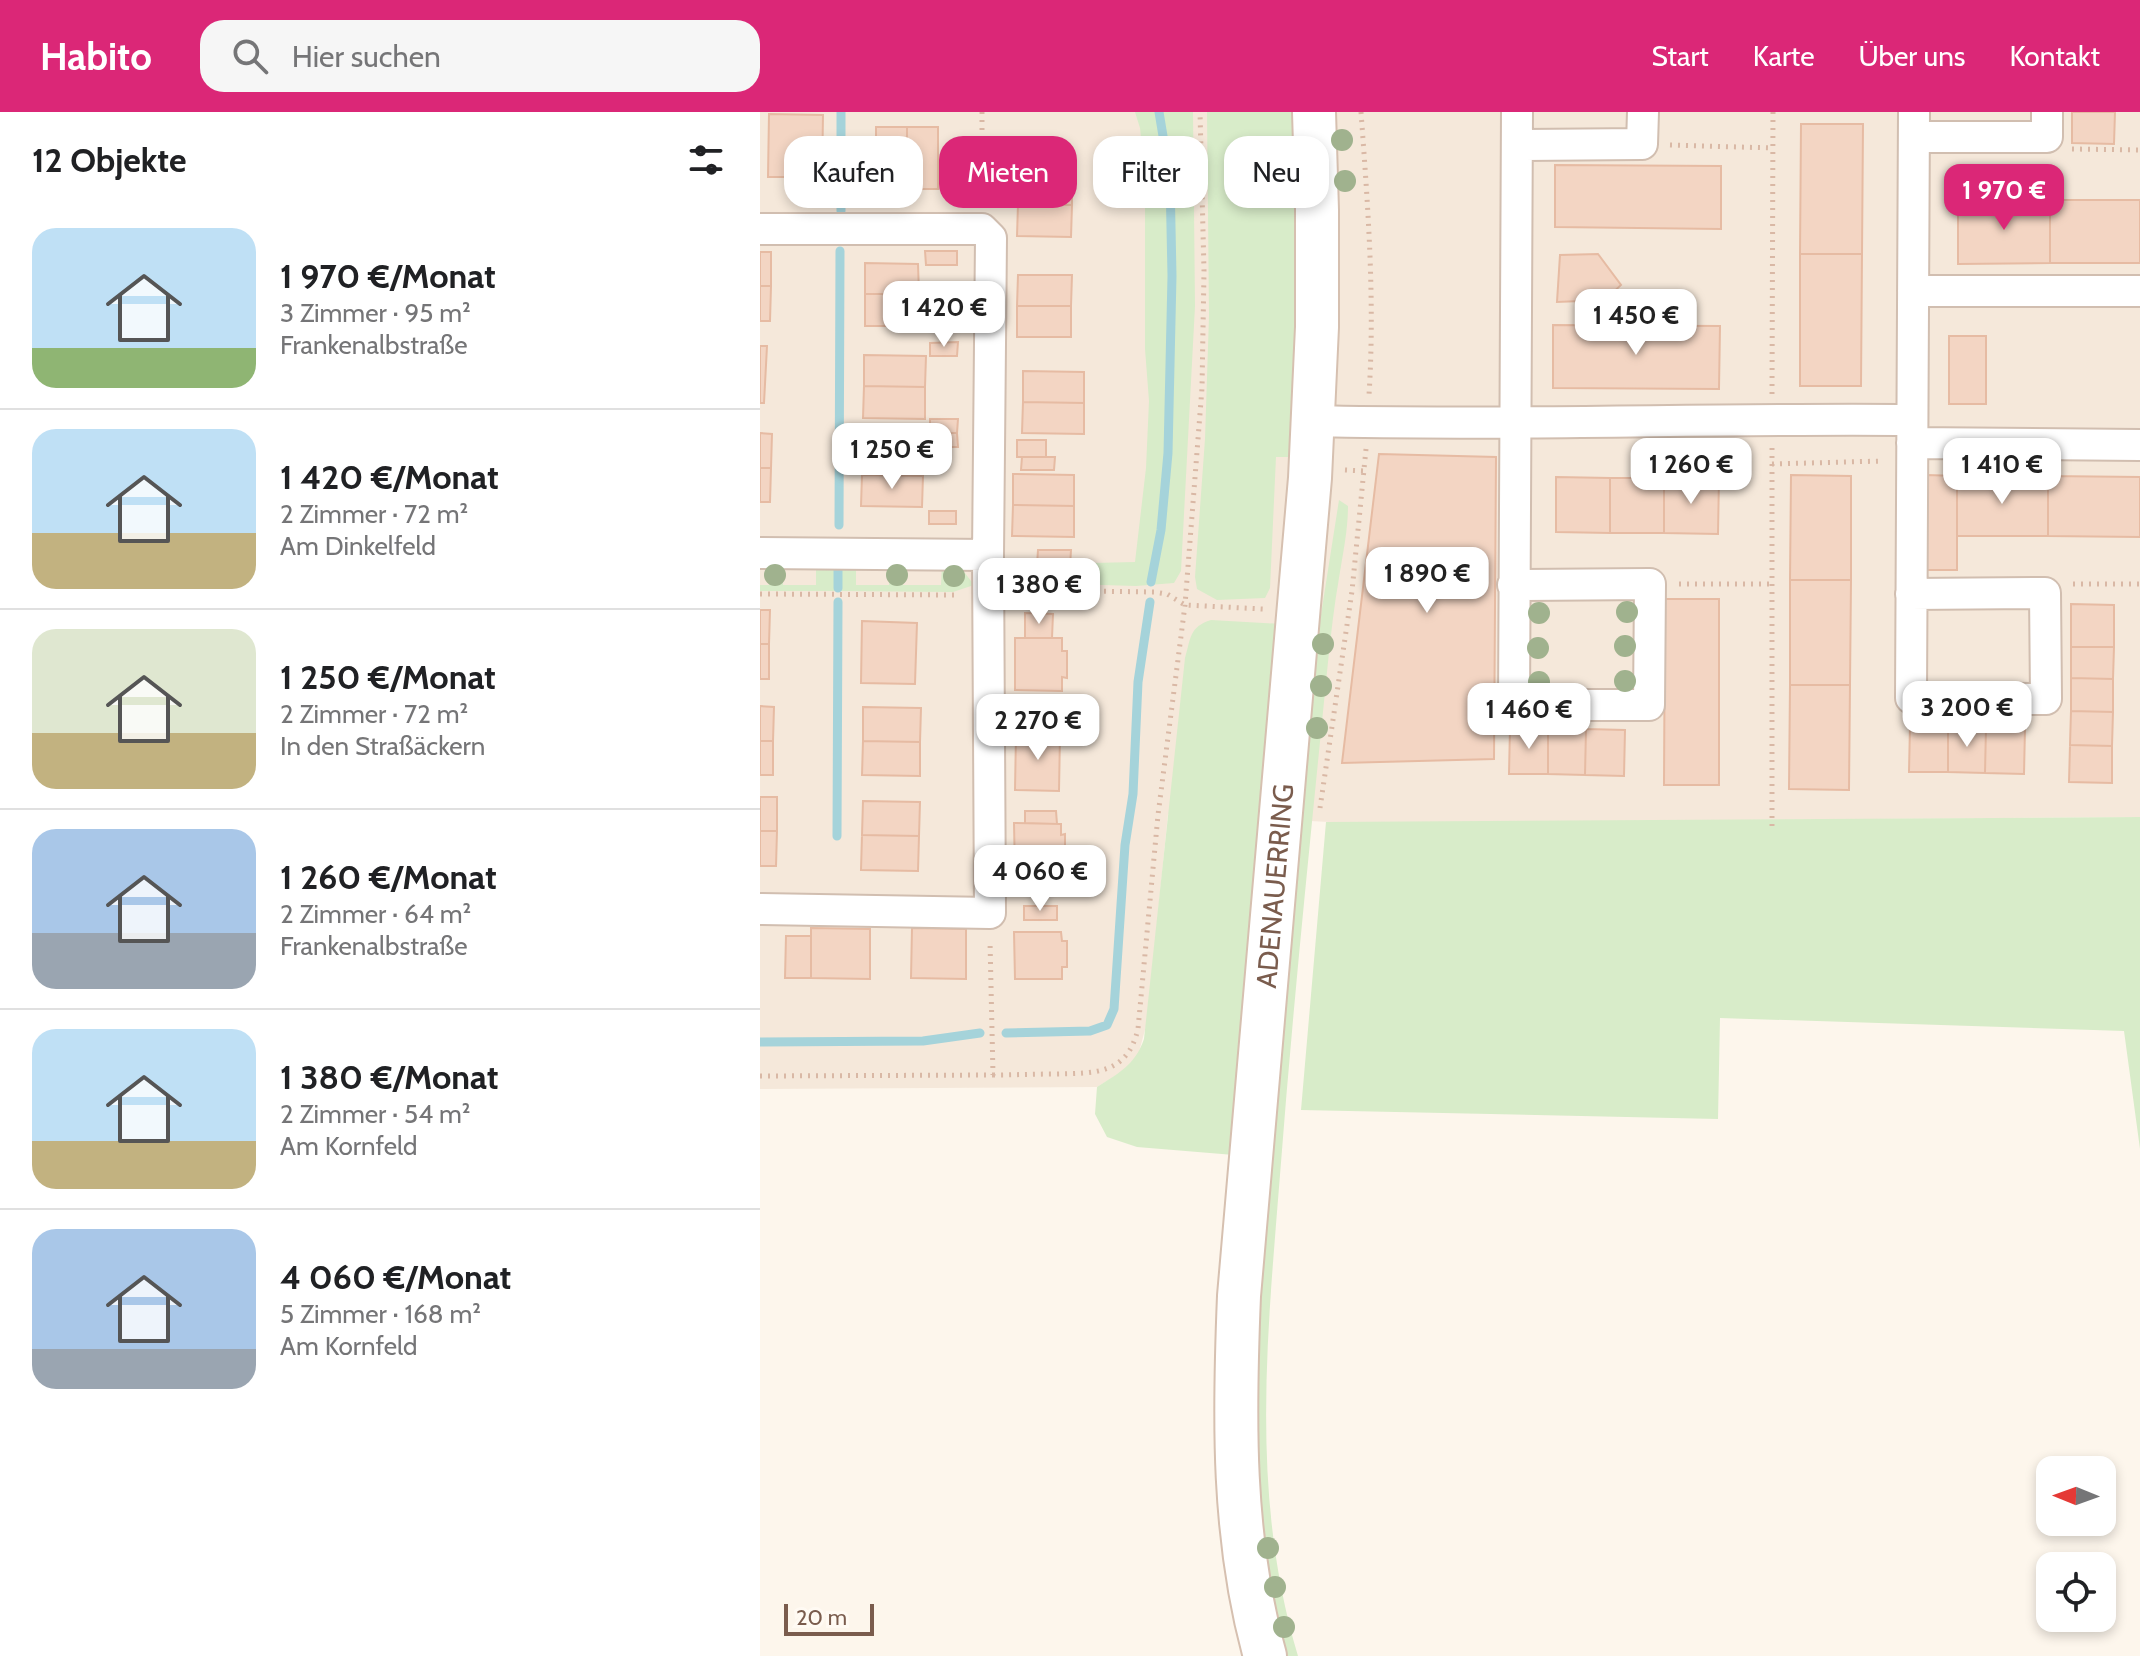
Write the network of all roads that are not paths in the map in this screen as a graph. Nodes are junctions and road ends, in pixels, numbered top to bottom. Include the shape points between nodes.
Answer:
1 (1314, 112) edge
2 (1517, 112) edge
3 (1643, 112) edge
4 (1914, 124) edge
5 (2047, 124) edge
6 (1517, 145) junction
7 (760, 229) edge
8 (1913, 291) junction
9 (2140, 291) edge
10 (1312, 421) junction
11 (1515, 423) junction
12 (1912, 441) junction
13 (2140, 445) edge
14 (760, 553) edge
15 (988, 555) junction
16 (1513, 585) junction
17 (1911, 594) junction
18 (760, 909) edge
19 (1265, 1656) edge

1 - 10 main road, ADENAUERRING via 1317,327
2 - 6 street
3 - 6 street via 1642,144
4 - 5 street
4 - 8 street
6 - 11 street
7 - 15 street via 982,229 991,238
8 - 9 street
8 - 12 street
10 - 11 street
10 - 19 main road, ADENAUERRING via 1237,1339 1239,1509
11 - 12 street via 1772,418
11 - 16 street
12 - 13 street
12 - 17 street
14 - 15 street
15 - 18 street via 990,913
16 - 16 street via 1650,584 1649,705 1514,705
17 - 17 street via 2045,593 2046,699 1911,698

